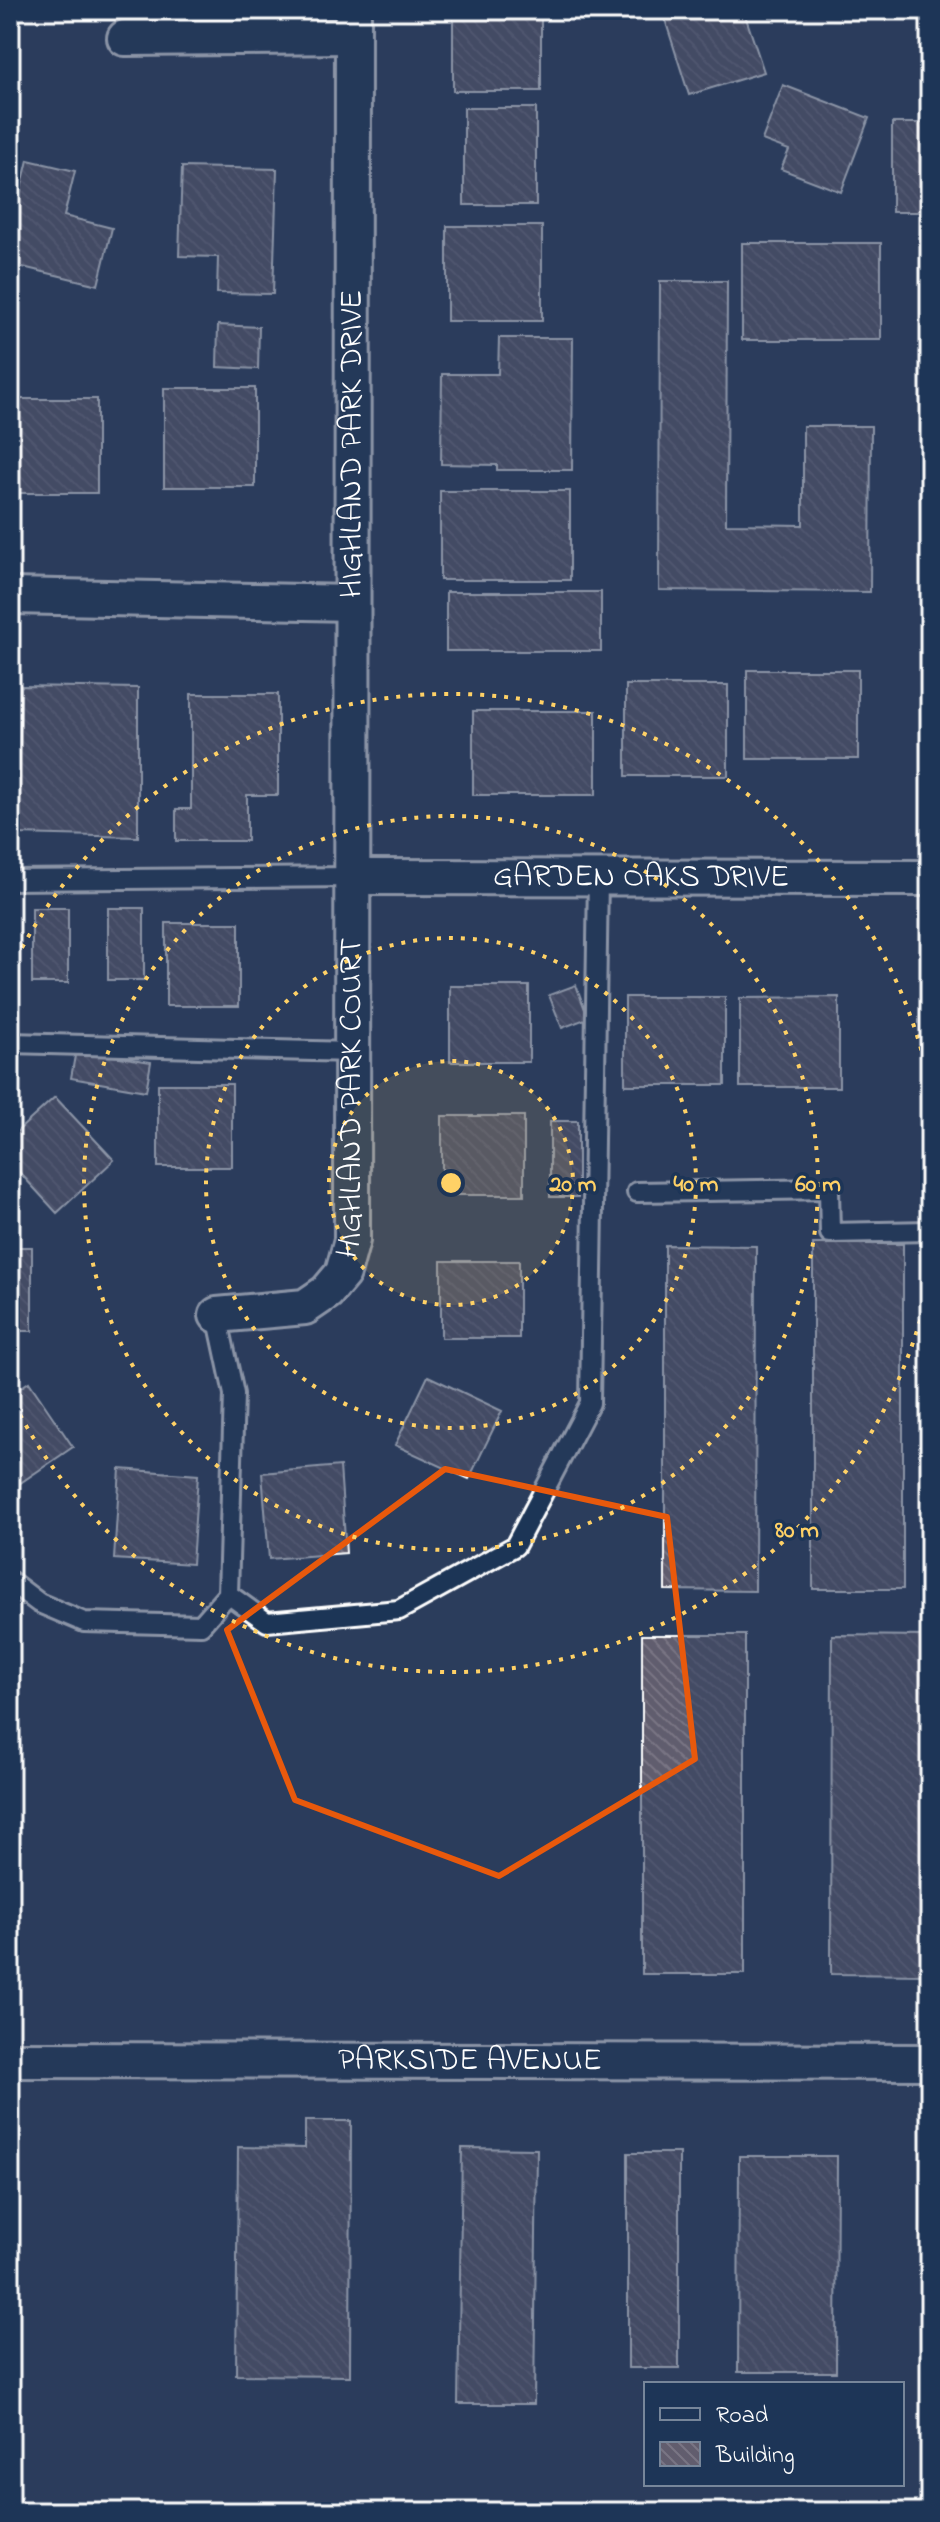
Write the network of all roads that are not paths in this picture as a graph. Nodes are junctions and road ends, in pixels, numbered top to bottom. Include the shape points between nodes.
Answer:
1 (353, 23) edge
2 (125, 38) dead end
3 (10, 596) edge
4 (352, 603) junction
5 (353, 877) junction
6 (598, 877) junction
7 (930, 878) edge
8 (10, 880) edge
9 (10, 1043) edge
10 (352, 1052) junction
11 (637, 1192) dead end
12 (930, 1231) edge
13 (217, 1315) joint
14 (10, 1581) edge
15 (228, 1594) junction
16 (10, 2060) edge
17 (930, 2062) edge

1 - 2 street
1 - 4 street, HIGHLAND PARK DRIVE
3 - 4 street
4 - 5 street, HIGHLAND PARK DRIVE
5 - 6 street, GARDEN OAKS DRIVE
5 - 8 lane
5 - 10 street, HIGHLAND PARK COURT
6 - 7 street, GARDEN OAKS DRIVE
6 - 15 lane via 590,1403 515,1546 399,1610 267,1622
9 - 10 lane
10 - 13 street, HIGHLAND PARK COURT via 352,1240 343,1273 305,1307
11 - 12 lane via 829,1189 830,1233
13 - 15 lane via 234,1394
14 - 15 lane via 39,1603 84,1622 201,1625
16 - 17 street, PARKSIDE AVENUE

